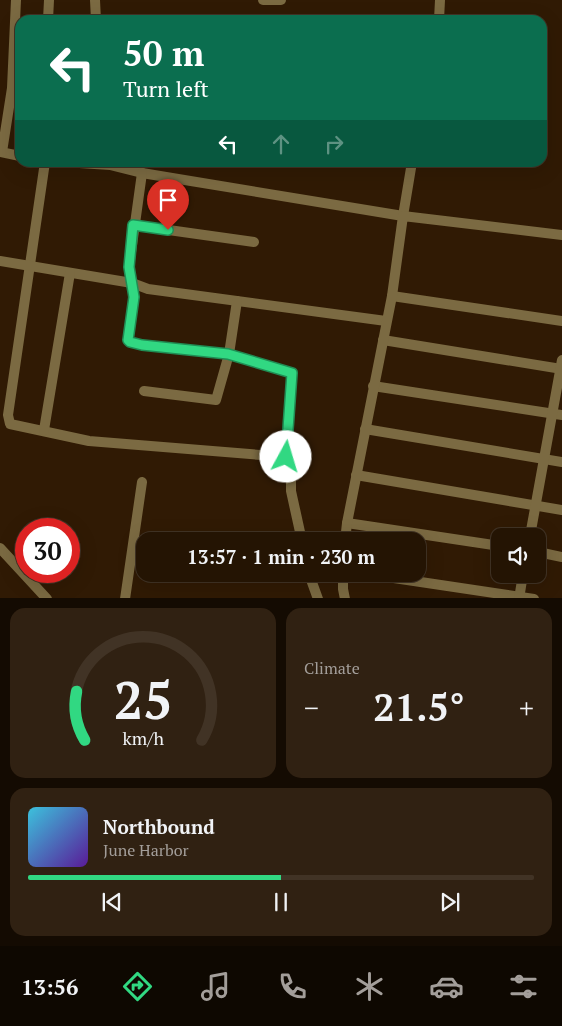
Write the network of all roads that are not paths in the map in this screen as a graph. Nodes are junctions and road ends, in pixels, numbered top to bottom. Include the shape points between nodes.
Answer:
1 (16, 0) edge
2 (49, 0) edge
3 (95, 0) edge
4 (263, 0) edge
5 (281, 0) edge
6 (440, 0) edge
7 (15, 15) edge
8 (48, 15) edge
9 (96, 15) edge
10 (439, 15) edge
11 (15, 22) edge
12 (1, 152) edge
13 (15, 155) edge
14 (44, 167) edge
15 (121, 167) edge
16 (411, 167) edge
17 (142, 173) junction
18 (403, 216) junction
19 (133, 225) junction
20 (562, 236) edge
21 (254, 242) dead end
22 (0, 261) edge
23 (29, 266) junction
24 (70, 273) junction
25 (132, 283) junction
26 (392, 296) junction
27 (237, 301) junction
28 (386, 321) junction
29 (562, 321) edge
30 (383, 340) junction
31 (228, 354) junction
32 (562, 366) edge
33 (373, 386) junction
34 (144, 391) dead end
35 (557, 414) edge
36 (365, 429) junction
37 (44, 430) junction
38 (286, 457) junction
39 (543, 459) junction
40 (562, 462) edge
41 (356, 475) junction
42 (142, 482) dead end
43 (535, 506) junction
44 (562, 510) edge
45 (347, 523) junction
46 (531, 528) edge
47 (300, 532) edge
48 (346, 532) edge
49 (491, 545) edge
50 (0, 548) edge
51 (546, 554) edge
52 (562, 557) edge
53 (313, 582) edge
54 (342, 582) edge
55 (420, 582) edge
56 (522, 583) edge
57 (519, 597) edge
58 (46, 598) edge
59 (124, 598) edge
60 (318, 598) edge
61 (345, 598) edge
62 (534, 598) edge

1 - 7 street
2 - 8 street
3 - 9 street
4 - 5 street
6 - 10 street
11 - 12 street via 12,88
12 - 13 street
14 - 23 street
15 - 17 street
16 - 18 street
17 - 18 street
17 - 19 street
18 - 20 street
18 - 26 street
19 - 21 street
19 - 25 street via 129,267
22 - 23 street
23 - 24 street
23 - 37 street via 8,415 10,424
24 - 25 street
24 - 37 street
25 - 27 street via 148,289
25 - 31 street via 130,342
26 - 28 street
26 - 29 street
27 - 28 street
27 - 31 street
28 - 30 street
30 - 32 street
30 - 33 street
31 - 34 street via 216,400
31 - 38 street via 292,373
32 - 35 street
33 - 35 street
33 - 36 street
35 - 39 street
36 - 39 street
36 - 41 street
37 - 38 street via 88,441
38 - 47 street via 291,466 291,491
39 - 40 street
39 - 43 street
41 - 43 street
41 - 45 street
42 - 59 street
43 - 44 street
43 - 46 street
45 - 48 street
45 - 49 street
50 - 58 street
51 - 52 street
53 - 60 street
54 - 61 street
55 - 57 street
56 - 57 street
57 - 62 street

